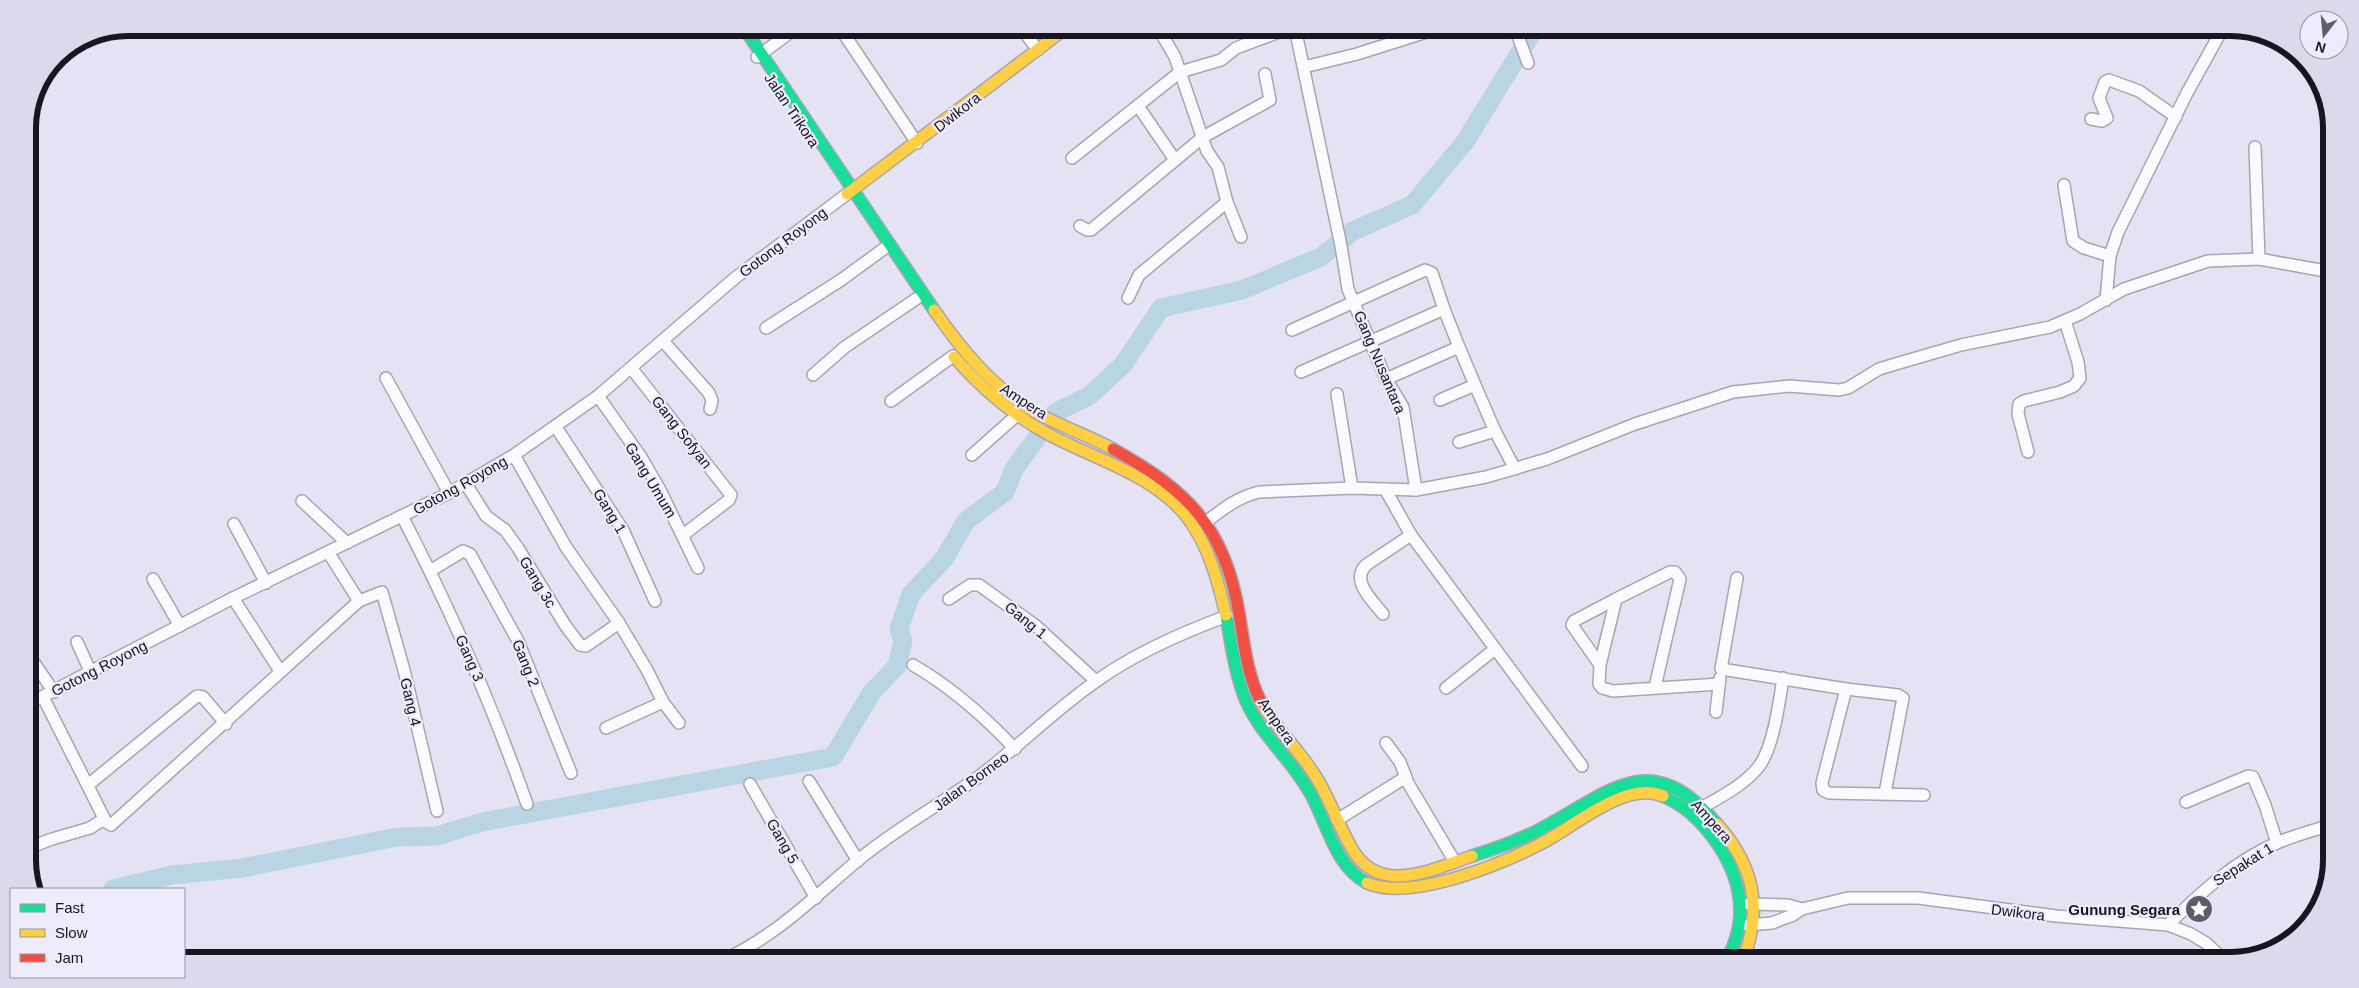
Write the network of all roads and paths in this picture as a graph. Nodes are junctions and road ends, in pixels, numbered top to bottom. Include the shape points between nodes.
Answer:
1 (743, 36) edge
2 (748, 36) edge
3 (785, 36) edge
4 (845, 36) edge
5 (1027, 36) edge
6 (1056, 36) edge
7 (1163, 36) edge
8 (1268, 36) edge
9 (1297, 36) edge
10 (1414, 36) edge
11 (1518, 36) edge
12 (2219, 36) edge
13 (1038, 50) junction
14 (759, 55) junction
15 (1528, 63) dead end
16 (1304, 67) junction
17 (1180, 72) junction
18 (1265, 74) dead end
19 (1138, 106) junction
20 (2176, 117) junction
21 (2091, 119) dead end
22 (1203, 137) junction
23 (917, 142) junction
24 (2255, 147) dead end
25 (1072, 158) dead end
26 (1175, 160) junction
27 (2064, 185) dead end
28 (849, 192) junction
29 (1227, 202) junction
30 (1080, 226) dead end
31 (1241, 237) dead end
32 (886, 247) junction
33 (2110, 256) junction
34 (2259, 259) junction
35 (2323, 271) edge
36 (1128, 298) dead end
37 (916, 299) junction
38 (1354, 300) junction
39 (2106, 300) junction
40 (1444, 309) junction
41 (2065, 321) junction
42 (766, 328) dead end
43 (1292, 330) dead end
44 (663, 341) junction
45 (1370, 341) junction
46 (1459, 347) junction
47 (953, 356) junction
48 (632, 369) junction
49 (1301, 372) dead end
50 (813, 375) dead end
51 (386, 378) dead end
52 (1386, 379) junction
53 (1475, 385) junction
54 (1337, 394) dead end
55 (598, 396) junction
56 (1440, 400) dead end
57 (891, 401) dead end
58 (710, 409) dead end
59 (1017, 415) junction
60 (556, 427) junction
61 (1495, 432) junction
62 (1459, 442) dead end
63 (2028, 452) dead end
64 (514, 455) junction
65 (972, 455) dead end
66 (1515, 469) junction
67 (466, 484) junction
68 (1352, 488) junction
69 (1384, 489) junction
70 (1416, 490) junction
71 (449, 493) junction
72 (302, 501) dead end
73 (402, 516) junction
74 (1206, 522) junction
75 (234, 524) dead end
76 (683, 535) junction
77 (1411, 535) junction
78 (347, 543) junction
79 (1220, 543) junction
80 (1206, 548) junction
81 (328, 552) junction
82 (698, 568) dead end
83 (430, 571) junction
84 (1737, 578) dead end
85 (153, 579) dead end
86 (266, 583) junction
87 (233, 598) junction
88 (950, 599) dead end
89 (1616, 599) junction
90 (359, 601) junction
91 (655, 601) dead end
92 (1384, 614) dead end
93 (1227, 616) junction
94 (619, 623) junction
95 (180, 626) junction
96 (77, 642) dead end
97 (1495, 649) junction
98 (914, 665) dead end
99 (1600, 665) junction
100 (36, 669) edge
101 (1721, 669) junction
102 (280, 671) junction
103 (91, 673) junction
104 (1783, 678) junction
105 (1096, 681) junction
106 (1719, 684) junction
107 (1655, 687) junction
108 (1446, 688) dead end
109 (1846, 689) junction
110 (49, 694) junction
111 (36, 700) edge
112 (663, 702) junction
113 (1716, 712) dead end
114 (679, 723) dead end
115 (226, 724) junction
116 (606, 728) dead end
117 (1386, 743) dead end
118 (1015, 749) junction
119 (1582, 766) dead end
120 (571, 773) dead end
121 (1406, 777) junction
122 (809, 781) dead end
123 (750, 784) dead end
124 (88, 785) junction
125 (1885, 793) junction
126 (1924, 795) dead end
127 (2186, 802) dead end
128 (527, 804) dead end
129 (1703, 807) junction
130 (437, 811) dead end
131 (104, 819) junction
132 (1337, 820) junction
133 (2323, 829) edge
134 (2277, 843) junction
135 (36, 845) edge
136 (858, 861) junction
137 (1455, 862) junction
138 (816, 898) junction
139 (1756, 903) junction
140 (1740, 905) junction
141 (1802, 909) junction
142 (1741, 925) junction
143 (1755, 925) junction
144 (2168, 925) junction
145 (738, 952) edge
146 (1730, 952) edge
147 (1746, 952) edge
148 (2216, 952) edge

1 - 14 main road, Jalan Trikora
2 - 14 main road, Jalan Trikora
3 - 14 street
4 - 23 street
5 - 13 street
6 - 13 main road, Dwikora
7 - 17 street via 1174,53
8 - 17 street via 1236,48 1221,60
9 - 16 street, Gang Nusantara
10 - 16 street
11 - 15 street
12 - 20 street
13 - 23 main road, Dwikora
14 - 28 main road, Jalan Trikora
16 - 38 street, Gang Nusantara via 1346,281
17 - 19 street
17 - 22 street
18 - 22 street via 1270,100
19 - 25 street
19 - 26 street
20 - 21 street via 2139,91 2109,80 2105,82 2099,98 2107,118 2102,121
20 - 33 street via 2118,232
22 - 26 street
22 - 29 street via 1210,159 1218,167
23 - 28 main road, Dwikora
24 - 34 street
26 - 30 street via 1091,230
27 - 33 street via 2073,241
28 - 32 main road, Ampera
28 - 44 street, Gotong Royong via 742,272
29 - 31 street
29 - 36 street via 1139,275
32 - 37 main road, Ampera
32 - 42 street via 842,280
32 - 74 main road, Ampera via 972,361 1015,398 1147,468
33 - 39 street
34 - 35 street
34 - 39 street via 2223,259 2192,264 2124,289
37 - 47 main road, Ampera
37 - 50 street via 846,347
38 - 40 street via 1429,270
38 - 43 street
38 - 45 street, Gang Nusantara
39 - 41 street
40 - 45 street
40 - 46 street
41 - 63 street via 2080,378 2074,386 2019,404 2018,414
41 - 66 street via 2043,329 1961,345 1879,369 1839,390 1789,386 1733,392
44 - 48 street, Gotong Royong
44 - 58 street via 709,393
45 - 49 street
45 - 52 street, Gang Nusantara
46 - 52 street
46 - 53 street
47 - 57 street
47 - 59 main road, Ampera via 971,377
48 - 55 street, Gotong Royong
48 - 76 street, Gang Sofyan via 731,495 729,500
51 - 71 street
52 - 70 street, Gang Nusantara via 1403,407
53 - 56 street
53 - 61 street
54 - 68 street
55 - 60 street, Gotong Royong
55 - 76 street, Gang Umum via 641,457
59 - 65 street
59 - 80 main road, Ampera via 1151,486 1188,520
60 - 64 street, Gotong Royong
60 - 91 street, Gang 1 via 623,530
61 - 62 street
61 - 66 street
64 - 67 street, Gotong Royong
64 - 94 street via 566,547
66 - 70 street
67 - 71 street, Gotong Royong
67 - 94 street, Gang 3c via 486,516 505,530 518,548 564,625 580,645 586,646
68 - 69 street
68 - 74 street via 1259,492 1232,502
69 - 70 street
69 - 77 street
71 - 73 street, Gotong Royong
72 - 78 street
73 - 78 street, Gotong Royong
73 - 83 street, Gang 3
74 - 79 main road, Ampera
75 - 86 street
76 - 82 street, Gang Umum
77 - 92 street via 1366,565 1361,572 1362,586
77 - 97 street
78 - 81 street, Gotong Royong
79 - 80 main road
79 - 132 main road, Ampera via 1233,575 1252,680 1259,699 1314,774
80 - 93 main road, Ampera via 1218,577
81 - 86 street, Gotong Royong
81 - 90 street
83 - 120 street, Gang 2 via 463,551 469,552 518,641
83 - 128 street, Gang 3 via 491,705
84 - 101 street
85 - 95 street
86 - 87 street, Gotong Royong
87 - 95 street, Gotong Royong
87 - 102 street
88 - 105 street, Gang 1 via 970,584 979,585 1036,626
89 - 99 street
89 - 99 street via 1572,625
89 - 107 street via 1670,572 1679,575
90 - 102 street
90 - 130 street, Gang 4 via 378,592 383,594
93 - 105 street, Jalan Borneo via 1149,649
93 - 140 main road, Ampera via 1242,687 1253,714 1262,731 1304,782 1336,850 1364,882 1399,889 1452,878 1532,849 1622,798 1643,792 1662,796 1681,807 1706,832 1727,861
94 - 112 street
95 - 103 street, Gotong Royong
96 - 103 street
97 - 108 street
97 - 119 street
98 - 118 street via 990,722
99 - 107 street via 1599,684 1602,688 1613,691
100 - 110 street
101 - 104 street
101 - 106 street
102 - 115 street
103 - 110 street, Gotong Royong
104 - 109 street
104 - 129 street via 1774,722 1760,765 1732,789
105 - 118 street, Jalan Borneo
106 - 107 street
106 - 113 street
109 - 125 street via 1898,694 1903,698
109 - 125 street via 1823,789 1829,793
110 - 111 street, Gotong Royong
110 - 124 street
112 - 114 street
112 - 116 street
115 - 124 street via 203,698 197,696
115 - 131 street via 113,825
117 - 121 street
118 - 136 street, Jalan Borneo
121 - 132 street
121 - 137 street
122 - 136 street
123 - 138 street, Gang 5
124 - 131 street
125 - 126 street
127 - 134 street via 2248,776 2253,777
129 - 137 main road, Ampera via 1675,787 1647,779 1632,780 1610,788 1528,835
129 - 139 main road, Ampera via 1743,859
131 - 135 street via 90,828
132 - 137 main road, Ampera via 1361,862 1375,872 1409,875
133 - 134 street, Sepakat 1
134 - 144 street, Sepakat 1 via 2216,880
136 - 138 street, Jalan Borneo
138 - 145 street, Jalan Borneo via 770,934
139 - 140 street, Dwikora
139 - 141 street, Dwikora
139 - 143 main road, Ampera
140 - 142 main road, Ampera
141 - 143 street, Dwikora via 1772,923
141 - 144 street, Dwikora via 1848,898 1918,898 2056,916
142 - 143 street, Dwikora
142 - 146 main road, Ampera
143 - 147 main road, Ampera
144 - 148 street, Dwikora via 2206,943

